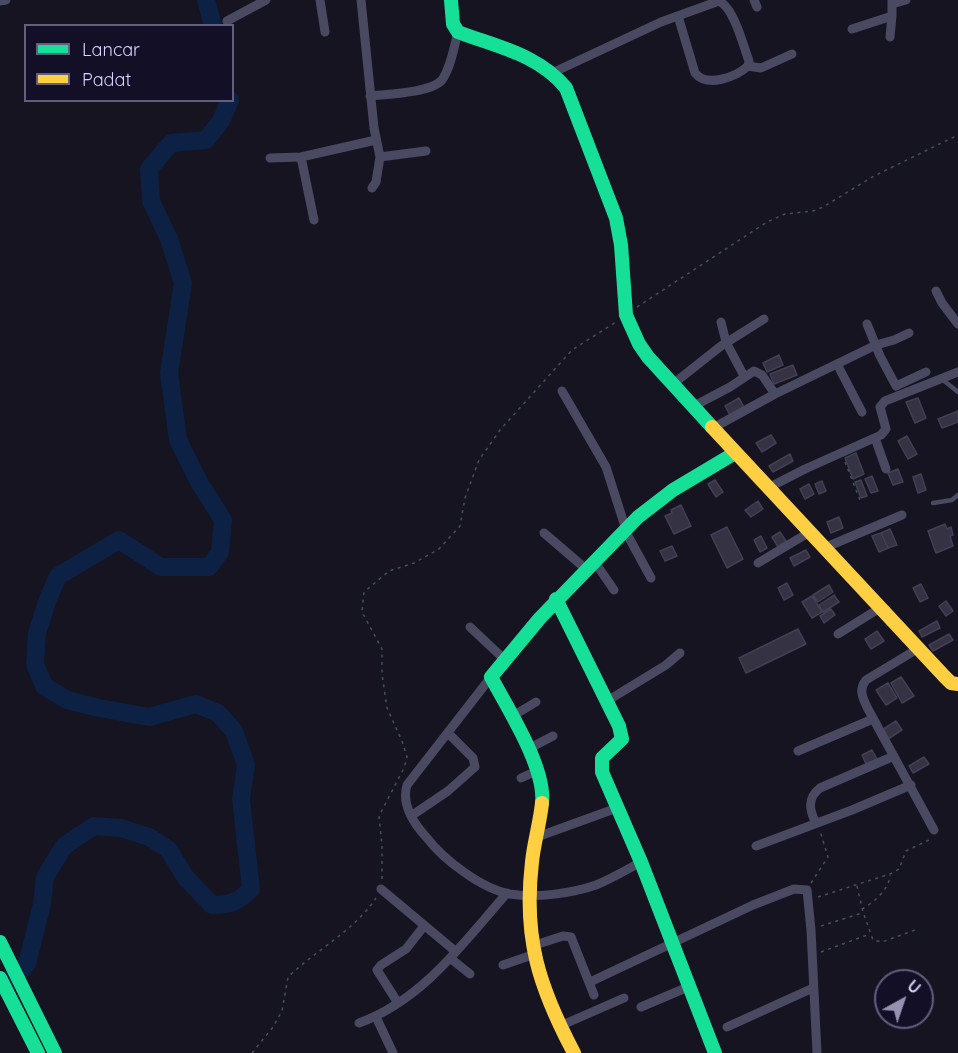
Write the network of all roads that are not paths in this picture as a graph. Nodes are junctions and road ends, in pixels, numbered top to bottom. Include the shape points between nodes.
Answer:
1 (6, 0) edge
2 (241, 0) edge
3 (266, 0) edge
4 (320, 0) edge
5 (361, 0) edge
6 (451, 0) edge
7 (906, 0) edge
8 (0, 1) edge
9 (892, 2) edge
10 (244, 11) junction
11 (892, 16) junction
12 (670, 19) junction
13 (227, 21) dead end
14 (852, 29) dead end
15 (325, 32) dead end
16 (465, 34) junction
17 (890, 37) dead end
18 (792, 54) dead end
19 (748, 66) junction
20 (552, 73) junction
21 (370, 96) junction
22 (376, 140) junction
23 (426, 151) dead end
24 (301, 156) junction
25 (380, 157) junction
26 (270, 158) dead end
27 (372, 188) dead end
28 (314, 220) dead end
29 (936, 291) dead end
30 (764, 319) dead end
31 (721, 322) dead end
32 (867, 324) dead end
33 (958, 324) edge
34 (909, 333) dead end
35 (726, 342) junction
36 (876, 345) junction
37 (837, 364) junction
38 (926, 372) dead end
39 (958, 372) edge
40 (744, 376) junction
41 (941, 378) junction
42 (673, 384) junction
43 (562, 392) dead end
44 (958, 392) edge
45 (775, 394) junction
46 (692, 407) junction
47 (862, 412) dead end
48 (713, 428) junction
49 (875, 438) junction
50 (735, 453) junction
51 (886, 469) dead end
52 (768, 488) junction
53 (958, 495) edge
54 (933, 503) dead end
55 (902, 515) dead end
56 (626, 528) junction
57 (544, 533) dead end
58 (808, 533) junction
59 (824, 548) junction
60 (758, 563) dead end
61 (590, 565) junction
62 (651, 578) dead end
63 (614, 590) dead end
64 (556, 600) junction
65 (880, 608) junction
66 (470, 627) dead end
67 (838, 634) dead end
68 (919, 648) junction
69 (680, 654) dead end
70 (504, 659) junction
71 (491, 677) junction
72 (958, 684) edge
73 (607, 701) junction
74 (536, 702) dead end
75 (511, 717) junction
76 (873, 718) junction
77 (448, 733) junction
78 (553, 736) dead end
79 (528, 749) junction
80 (798, 751) dead end
81 (894, 756) junction
82 (539, 770) junction
83 (521, 778) dead end
84 (910, 785) junction
85 (617, 808) junction
86 (411, 816) junction
87 (816, 823) junction
88 (934, 830) road end
89 (537, 837) junction
90 (756, 846) dead end
91 (641, 862) junction
92 (381, 889) road end
93 (507, 894) junction
94 (531, 896) junction
95 (424, 926) junction
96 (0, 942) edge
97 (671, 943) junction
98 (533, 950) junction
99 (452, 955) junction
100 (503, 965) dead end
101 (470, 974) dead end
102 (0, 978) edge
103 (590, 982) junction
104 (688, 987) junction
105 (813, 988) junction
106 (594, 995) dead end
107 (624, 998) dead end
108 (398, 1004) junction
109 (641, 1007) dead end
110 (376, 1017) junction
111 (360, 1023) dead end
112 (560, 1026) junction
113 (727, 1028) dead end
114 (45, 1050) edge
115 (393, 1053) edge
116 (574, 1053) edge
117 (715, 1053) edge
118 (816, 1053) edge

1 - 8 street
2 - 10 street
3 - 10 street
4 - 15 street
5 - 21 street
6 - 16 main road via 453,24
7 - 9 street
9 - 11 street
10 - 13 street
11 - 14 street
11 - 17 street
12 - 19 street via 700,78 711,81
12 - 19 street via 715,2 725,4 732,14
12 - 20 street
16 - 20 main road via 533,61
16 - 21 street via 436,86
18 - 19 street via 761,68
20 - 42 main road via 568,94 616,218 628,321 648,357
21 - 22 street
22 - 24 street
22 - 25 street
23 - 25 street
24 - 26 street
24 - 28 street
25 - 27 street
29 - 33 street
30 - 35 street
31 - 35 street
32 - 36 street
34 - 36 street
35 - 40 street
35 - 42 street
36 - 37 street
36 - 38 street via 896,386
37 - 45 street
37 - 47 street
39 - 41 street
40 - 45 street via 754,371 760,374
40 - 46 street
41 - 44 lane
41 - 49 street via 885,401 880,407 886,429
42 - 46 main road
43 - 56 street via 606,467
45 - 48 street
46 - 48 main road
48 - 50 main road
49 - 51 street
49 - 52 street
50 - 52 main road
50 - 56 main road via 672,490
52 - 58 main road
53 - 54 lane
55 - 59 street
56 - 61 main road
56 - 62 street
57 - 61 street
58 - 59 main road
58 - 60 street
59 - 65 main road
61 - 63 street
61 - 64 main road
64 - 70 main road
64 - 73 main road
65 - 67 street
65 - 68 main road
66 - 70 street
68 - 72 main road via 947,679
68 - 76 street via 864,682 861,693
69 - 73 street
70 - 71 main road
71 - 75 main road
71 - 77 street
73 - 85 main road via 622,737 602,758 601,766
74 - 75 street
75 - 79 main road
76 - 80 street
76 - 81 street
77 - 86 street via 407,785 405,797
77 - 86 street via 473,758 475,767
78 - 79 street
79 - 82 main road
81 - 84 street
81 - 87 street via 813,794 810,813
82 - 83 street
82 - 89 main road via 543,789
84 - 87 street
84 - 88 street
85 - 89 street
85 - 91 main road
86 - 93 street via 450,862
87 - 90 street
89 - 94 main road
91 - 94 street via 596,885
91 - 97 main road
92 - 95 street
93 - 94 street
93 - 99 street
94 - 98 main road
95 - 99 street
95 - 108 street via 406,948 378,969
96 - 114 main road
97 - 103 street
97 - 104 main road
97 - 105 street via 786,892 807,890
98 - 100 street
98 - 103 street via 566,935 571,937
98 - 112 main road via 543,989
99 - 101 street
99 - 108 street via 425,984
102 - 114 main road
103 - 106 street
104 - 109 street
104 - 117 main road
105 - 113 street
105 - 118 street
107 - 112 street
108 - 110 street
110 - 111 street
110 - 115 street
112 - 116 main road

